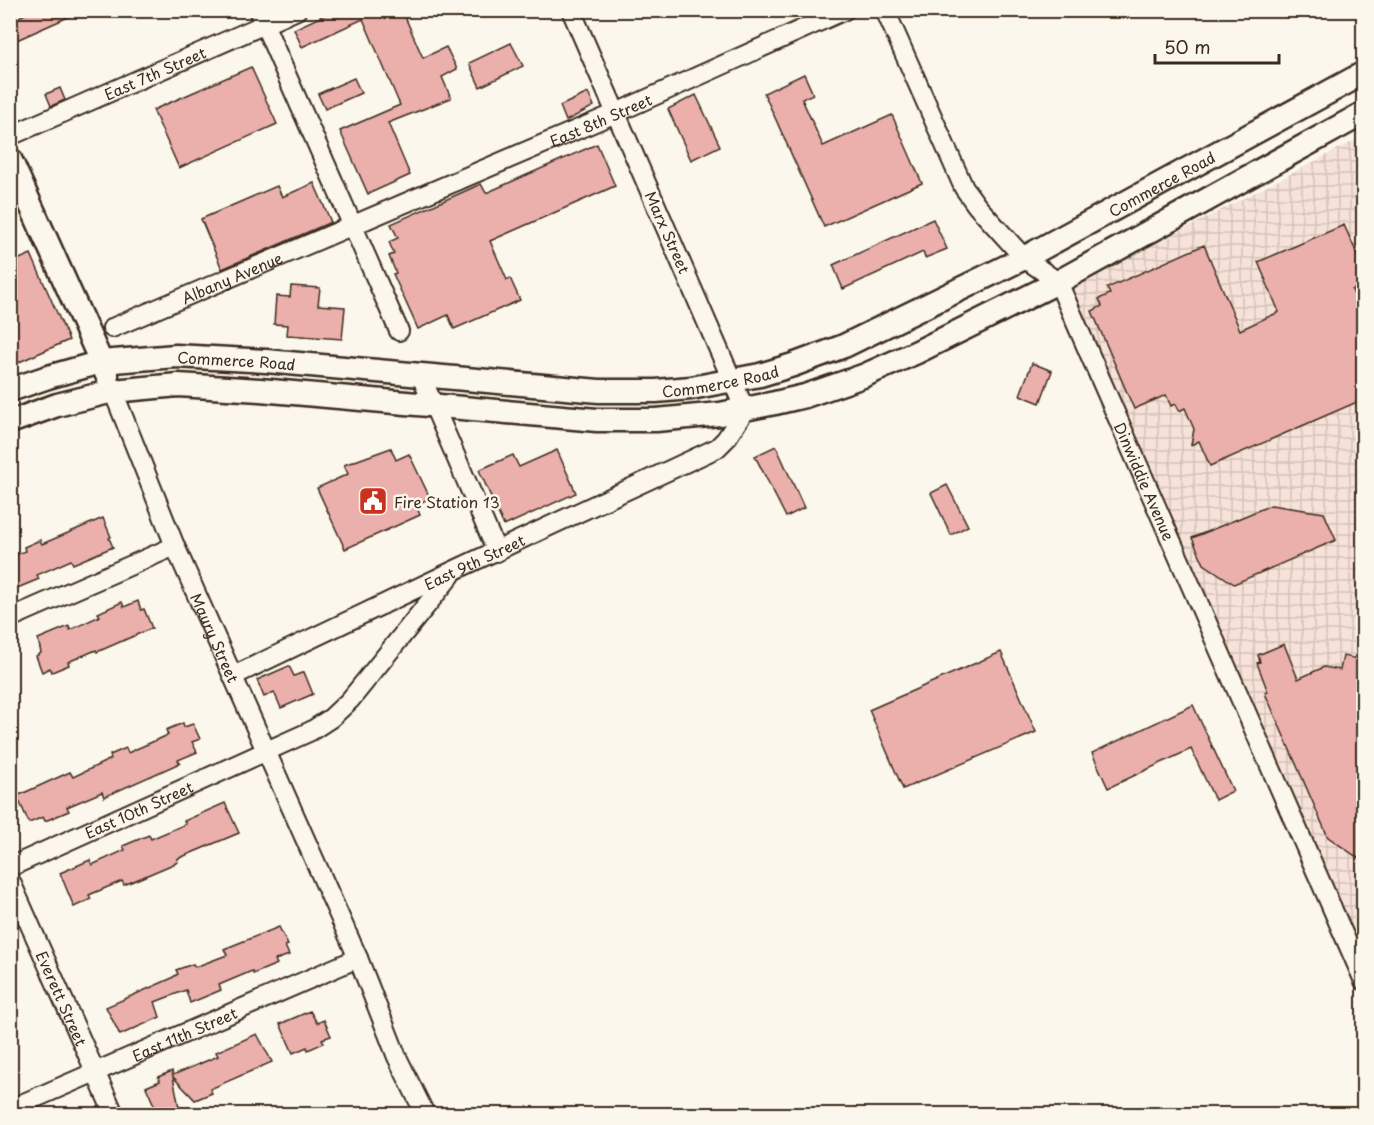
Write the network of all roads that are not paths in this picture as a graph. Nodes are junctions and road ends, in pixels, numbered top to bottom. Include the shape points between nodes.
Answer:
1 (297, 10) edge
2 (572, 10) edge
3 (845, 10) edge
4 (885, 10) edge
5 (261, 18) edge
6 (1364, 73) edge
7 (616, 113) junction
8 (1364, 113) edge
9 (10, 136) edge
10 (10, 159) edge
11 (352, 224) junction
12 (1024, 258) junction
13 (1058, 282) junction
14 (112, 328) dead end
15 (399, 331) dead end
16 (101, 362) junction
17 (421, 376) junction
18 (733, 381) junction
19 (10, 390) edge
20 (112, 391) junction
21 (433, 406) junction
22 (745, 410) junction
23 (10, 422) edge
24 (174, 546) junction
25 (496, 552) junction
26 (455, 570) junction
27 (10, 618) edge
28 (233, 676) junction
29 (267, 751) junction
30 (10, 867) edge
31 (10, 880) edge
32 (1355, 940) edge
33 (358, 958) junction
34 (1364, 981) edge
35 (96, 1072) junction
36 (10, 1109) edge
37 (114, 1114) edge
38 (424, 1114) edge

1 - 5 street, East 7th Street
2 - 7 street, Marx Street
3 - 7 street, East 8th Street
4 - 12 street via 959,180
5 - 9 street, East 7th Street
5 - 11 street
6 - 12 main road, Commerce Road
7 - 11 street, East 8th Street
7 - 18 street, Marx Street
8 - 13 main road, Commerce Road
10 - 16 main road, Maury Street
11 - 14 street, Albany Avenue
11 - 15 street
12 - 13 street
12 - 18 main road, Commerce Road via 844,346 788,367
13 - 22 main road, Commerce Road via 863,376 805,396
13 - 32 street, Dinwiddie Avenue
16 - 17 main road, Commerce Road via 202,356
16 - 19 main road, Commerce Road
16 - 20 main road, Maury Street
17 - 18 main road, Commerce Road via 627,391
17 - 21 street
18 - 22 street, Marx Street
20 - 21 main road, Commerce Road via 209,386
20 - 23 main road, Commerce Road
20 - 24 street, Maury Street
21 - 22 main road, Commerce Road via 615,421
21 - 25 street
22 - 25 street, East 9th Street via 717,448
24 - 27 street
24 - 28 street, Maury Street
25 - 26 street, East 9th Street
26 - 28 street, East 9th Street
26 - 29 street, East 10th Street via 350,700 331,718
28 - 29 street, Maury Street
29 - 30 street, East 10th Street
29 - 33 street, Maury Street
31 - 35 street, Everett Street
32 - 34 street, Dinwiddie Avenue
33 - 35 street, East 11th Street
33 - 38 street, Maury Street
35 - 36 street, East 11th Street
35 - 37 street, Everett Street

